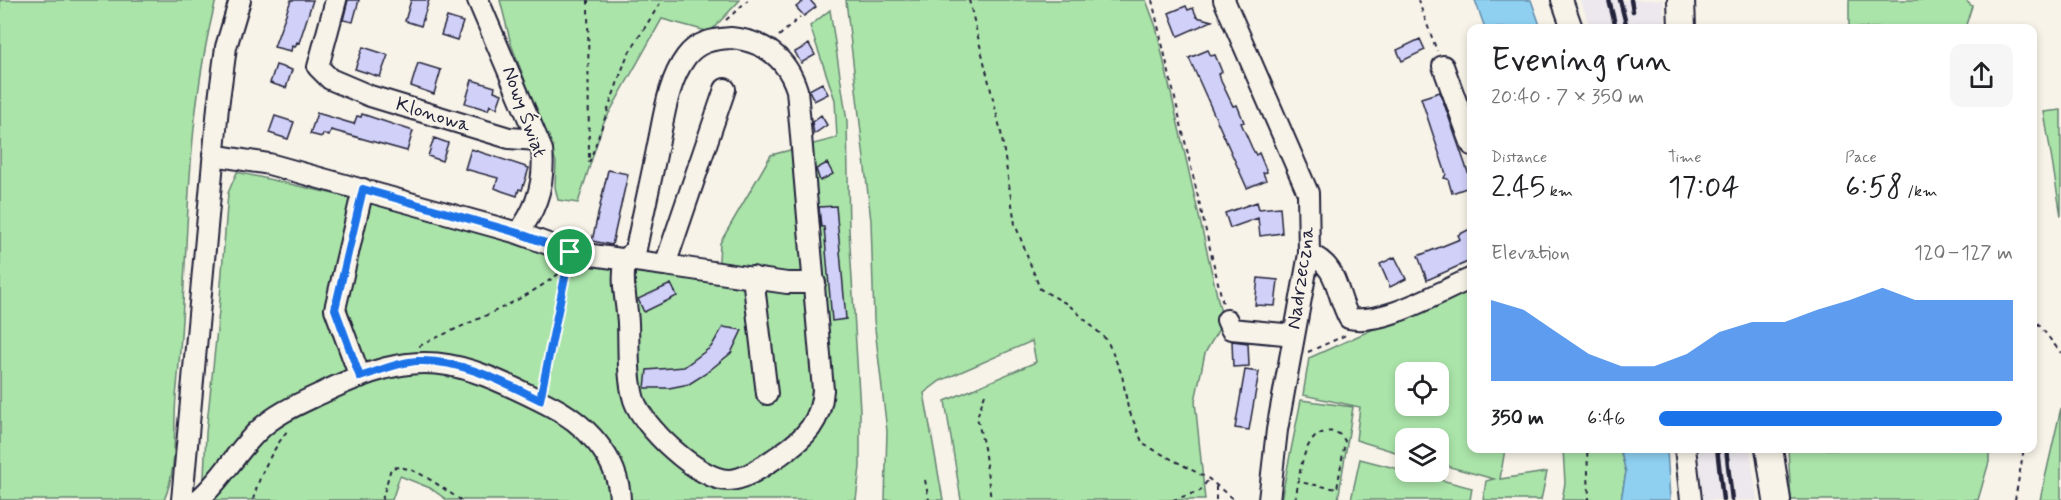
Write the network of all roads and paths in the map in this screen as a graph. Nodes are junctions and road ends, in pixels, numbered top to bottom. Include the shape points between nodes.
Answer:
1 (240, 0) edge
2 (336, 0) edge
3 (478, 0) edge
4 (588, 0) edge
5 (662, 0) edge
6 (748, 0) edge
7 (969, 0) edge
8 (1152, 0) edge
9 (1224, 0) edge
10 (1418, 0) edge
11 (1562, 0) edge
12 (1681, 0) edge
13 (800, 17) dead end
14 (1571, 24) edge
15 (1682, 24) edge
16 (708, 40) junction
17 (766, 48) junction
18 (1443, 66) joint
19 (724, 89) dead end
20 (1467, 131) edge
21 (538, 141) junction
22 (213, 155) junction
23 (363, 189) junction
24 (518, 233) junction
25 (1309, 254) junction
26 (567, 261) junction
27 (625, 262) junction
28 (665, 265) junction
29 (753, 278) junction
30 (1467, 280) edge
31 (815, 283) junction
32 (1227, 320) joint
33 (1362, 321) junction
34 (2037, 322) edge
35 (1294, 334) junction
36 (419, 346) dead end
37 (2061, 353) edge
38 (1301, 354) dead end
39 (360, 377) junction
40 (767, 394) dead end
41 (985, 394) dead end
42 (540, 400) junction
43 (290, 428) dead end
44 (1587, 453) edge
45 (1686, 453) edge
46 (1770, 453) edge
47 (2023, 453) edge
48 (1209, 479) junction
49 (925, 480) dead end
50 (1299, 482) junction
51 (1216, 484) junction
52 (182, 500) edge
53 (198, 500) edge
54 (253, 500) edge
55 (382, 500) edge
56 (461, 500) edge
57 (620, 500) edge
58 (929, 500) edge
59 (991, 500) edge
60 (1173, 500) edge
61 (1216, 500) edge
62 (1234, 500) edge
63 (1269, 500) edge
64 (1295, 500) edge
65 (1586, 500) edge
66 (1691, 500) edge
67 (1777, 500) edge
68 (2015, 500) edge

1 - 22 street via 226,47
2 - 21 street, Klonowa via 318,67 330,79 370,96 476,129
3 - 21 street, Nowy Świat
4 - 5 path via 589,163 627,56
6 - 16 path
7 - 48 path via 1001,132 1015,224 1040,289 1069,305 1107,340 1143,444
8 - 32 path
9 - 25 street, Nadrzeczna via 1308,193
10 - 18 path
11 - 14 street
12 - 15 main road
13 - 17 path
16 - 17 street via 745,40
16 - 27 street via 687,56 678,71 636,249
17 - 31 street via 784,62 797,90
18 - 20 street
19 - 28 street
21 - 24 street, Nowy Świat via 544,168 542,179 533,211
22 - 23 street via 269,164
22 - 52 street
23 - 24 street
23 - 39 street via 335,309
24 - 26 street
25 - 33 street via 1329,267 1349,318
25 - 35 street, Nadrzeczna
26 - 27 street
26 - 36 path via 539,288
26 - 42 path
27 - 28 street
27 - 31 street via 634,400 670,446 704,473 730,480 763,466 799,442 822,408
28 - 29 street
29 - 31 street
29 - 40 street
30 - 33 street
32 - 35 street via 1231,329
33 - 38 path via 1361,328
34 - 37 path
35 - 63 street, Nadrzeczna via 1276,430
39 - 42 street via 395,365 440,362 474,371
39 - 53 street via 285,411 259,430
41 - 59 path via 977,417
42 - 57 street via 572,419 595,441 614,469
43 - 54 path via 270,454
44 - 65 path
45 - 66 street
46 - 67 main road
47 - 68 path
48 - 51 path
48 - 60 path via 1200,491
49 - 58 path
50 - 50 path via 1305,451 1312,440 1321,433 1340,434 1345,441 1337,489
50 - 64 path
51 - 61 path
51 - 62 path
55 - 56 path via 391,468 399,466

